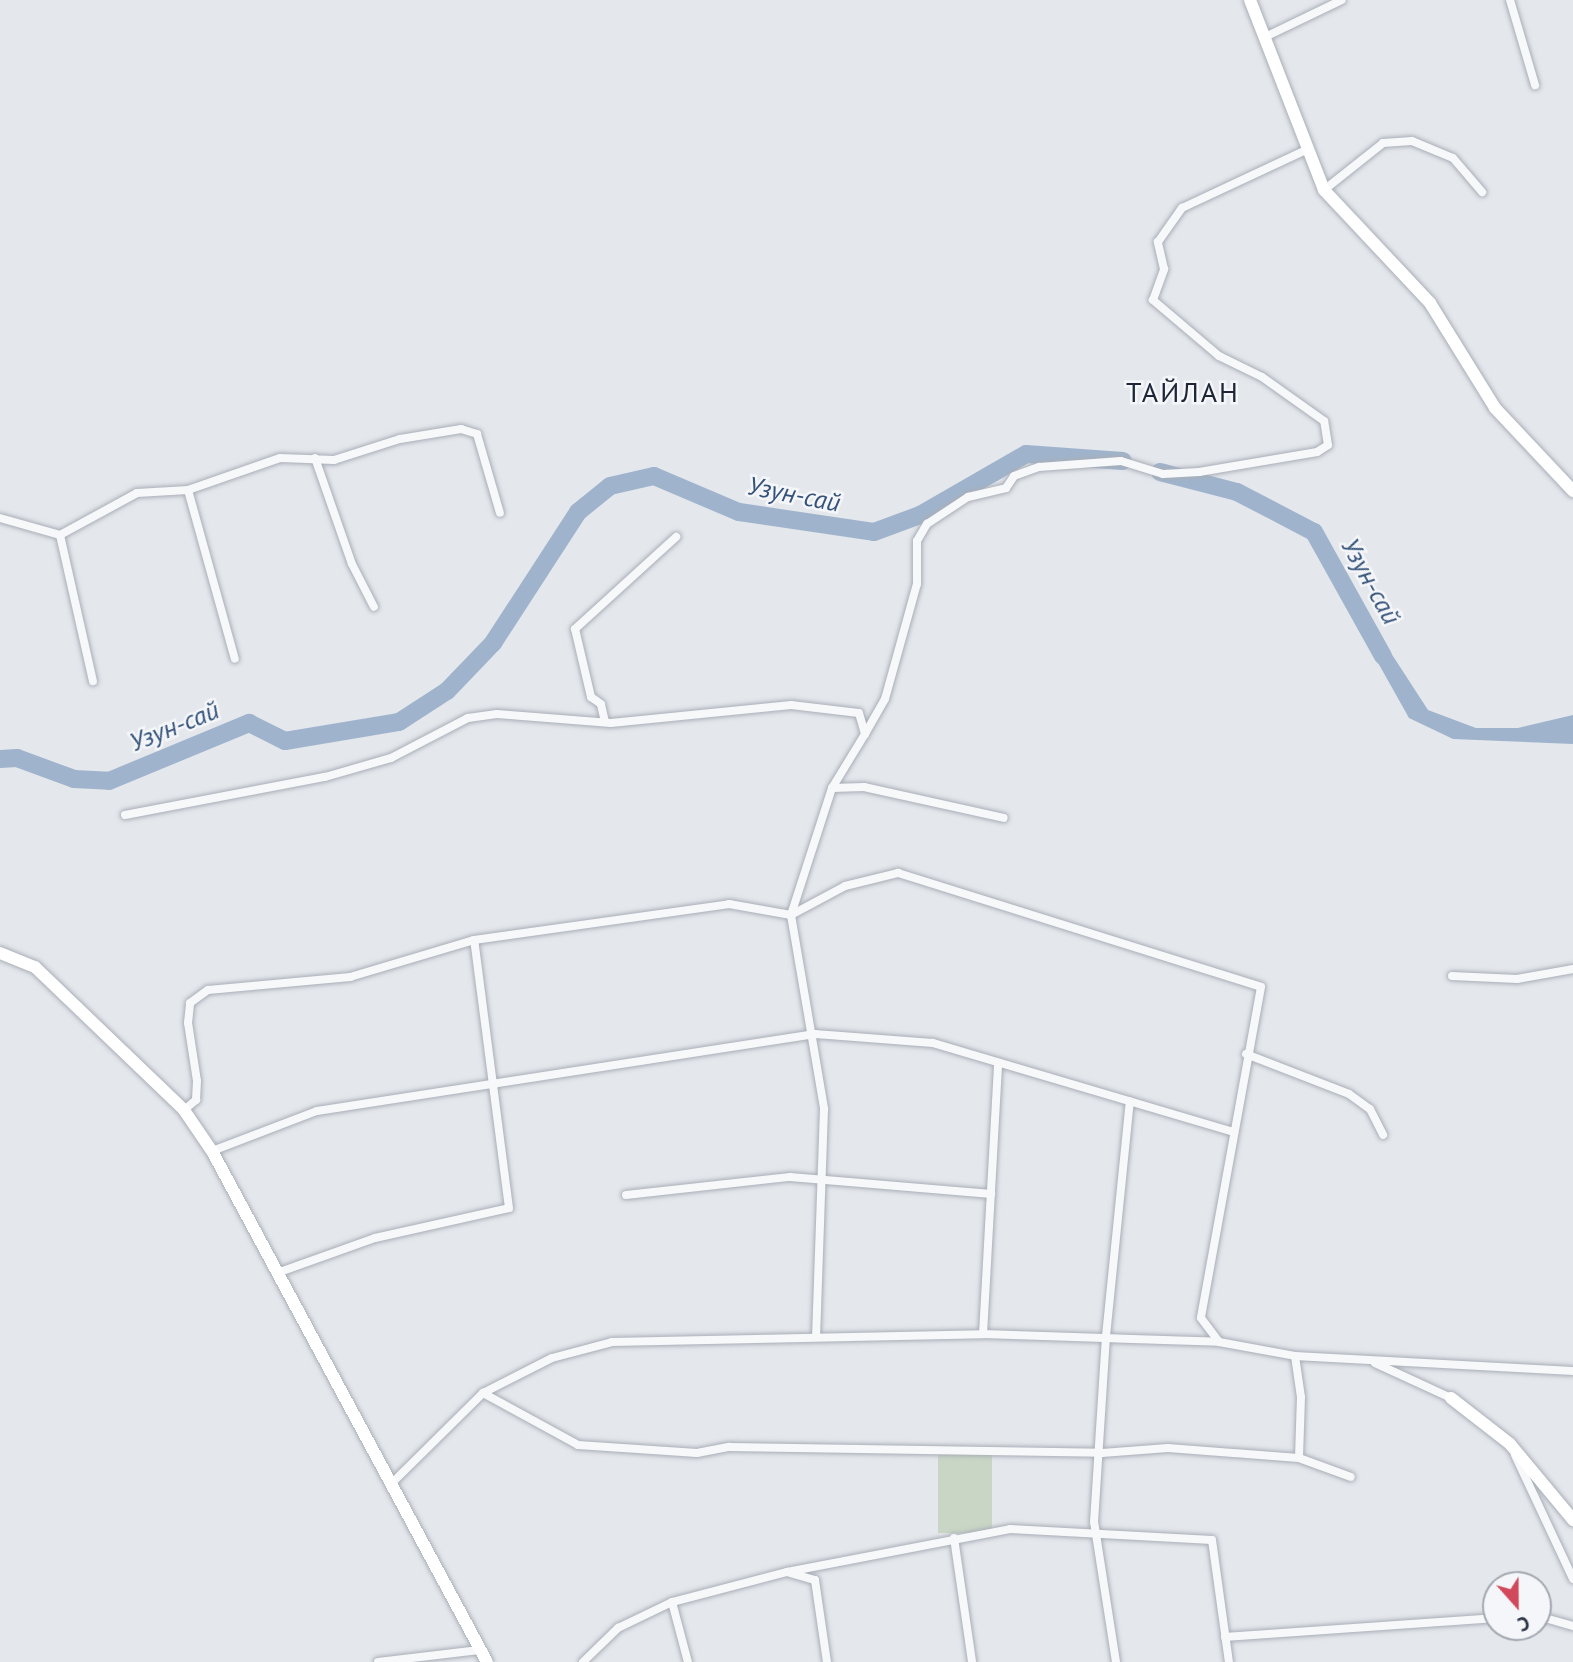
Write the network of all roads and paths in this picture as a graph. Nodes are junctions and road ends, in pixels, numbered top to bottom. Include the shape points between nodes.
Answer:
1 (1250, 0) edge
2 (1342, 0) edge
3 (1510, 0) edge
4 (1265, 37) junction
5 (1535, 86) dead end
6 (1308, 149) junction
7 (1324, 190) junction
8 (1482, 192) dead end
9 (316, 458) junction
10 (188, 490) junction
11 (1573, 491) edge
12 (500, 513) dead end
13 (0, 518) edge
14 (60, 535) junction
15 (676, 537) dead end
16 (374, 607) dead end
17 (235, 660) dead end
18 (93, 681) dead end
19 (605, 722) junction
20 (865, 734) junction
21 (832, 788) junction
22 (125, 815) dead end
23 (1004, 818) dead end
24 (791, 915) junction
25 (474, 940) junction
26 (0, 953) edge
27 (1573, 969) edge
28 (1452, 976) dead end
29 (815, 1034) junction
30 (1246, 1054) junction
31 (998, 1065) junction
32 (496, 1080) junction
33 (1130, 1101) junction
34 (184, 1110) junction
35 (1233, 1132) junction
36 (1383, 1135) dead end
37 (212, 1151) junction
38 (822, 1178) junction
39 (991, 1194) junction
40 (625, 1195) dead end
41 (276, 1273) junction
42 (984, 1334) junction
43 (1105, 1336) junction
44 (816, 1337) junction
45 (1219, 1342) junction
46 (1295, 1356) junction
47 (1372, 1362) junction
48 (1573, 1371) edge
49 (482, 1393) junction
50 (1451, 1398) joint
51 (1510, 1444) junction
52 (1102, 1453) junction
53 (1300, 1458) junction
54 (1351, 1477) dead end
55 (390, 1485) junction
56 (1573, 1520) edge
57 (1097, 1532) junction
58 (954, 1538) junction
59 (1570, 1565) edge
60 (787, 1572) junction
61 (1573, 1579) edge
62 (672, 1602) junction
63 (1552, 1618) edge
64 (1482, 1619) edge
65 (1573, 1626) edge
66 (1225, 1637) junction
67 (479, 1650) junction
68 (444, 1655) junction
69 (377, 1662) edge
70 (425, 1662) edge
71 (487, 1662) edge
72 (583, 1662) edge
73 (688, 1662) edge
74 (827, 1662) edge
75 (972, 1662) edge
76 (1116, 1662) edge
77 (1229, 1662) edge

1 - 4 street
2 - 4 street
3 - 5 street
4 - 6 street
6 - 7 street
6 - 20 street via 1214,190 1169,223 1160,236 1164,269 1153,300 1163,313 1324,421 1328,445 1317,452 1199,472 1163,474 1121,461 1038,467 1014,476 1006,488 968,497 927,524 916,541 918,584 886,699
7 - 8 street via 1383,143 1412,141 1453,158
7 - 11 street via 1430,303 1496,408
9 - 10 street via 280,458
9 - 12 street via 334,460 400,439 461,429 477,434
9 - 16 street via 352,564
10 - 14 street via 137,493
10 - 17 street
13 - 14 street
14 - 18 street
15 - 19 street via 575,629 591,697 601,704
19 - 20 street via 791,705 838,707 859,713
19 - 22 street via 497,714 468,718 391,758 325,777
20 - 21 street
21 - 23 street via 876,789
21 - 24 street
24 - 25 street via 729,904
24 - 29 street
24 - 30 street via 845,886 898,873 1009,906 1146,954 1261,987
25 - 32 street
25 - 34 street via 350,977 208,990 190,1003 196,1100
26 - 34 street via 35,967
27 - 28 street via 1517,979
29 - 31 street via 933,1043
29 - 32 street
29 - 38 street via 824,1109
30 - 35 street
30 - 36 street via 1349,1094 1370,1109
31 - 33 street
31 - 39 street
32 - 37 street via 317,1111
32 - 41 street via 509,1208 375,1238
33 - 35 street
33 - 43 street
34 - 37 street
35 - 45 street via 1201,1318
37 - 41 street
38 - 39 street
38 - 40 street via 790,1177
38 - 44 street
39 - 42 street
41 - 55 street
42 - 43 street
42 - 44 street
43 - 45 street
43 - 52 street
44 - 49 street via 612,1342 552,1357
45 - 46 street
46 - 47 street
46 - 53 street via 1301,1398
47 - 48 street
47 - 50 street
49 - 52 street via 578,1445 697,1453 729,1447
49 - 55 street
50 - 51 street
51 - 56 street
51 - 59 street
52 - 53 street via 1168,1448
52 - 57 street
53 - 54 street
55 - 67 street
57 - 58 street via 1010,1529
57 - 66 street via 1212,1540
57 - 76 street
58 - 60 street
58 - 75 street
59 - 61 street
60 - 62 street
60 - 74 street via 815,1580
62 - 72 street via 618,1628
62 - 73 street
63 - 65 street
64 - 66 street
66 - 77 street
67 - 68 street
67 - 71 street
68 - 69 street
68 - 70 street

